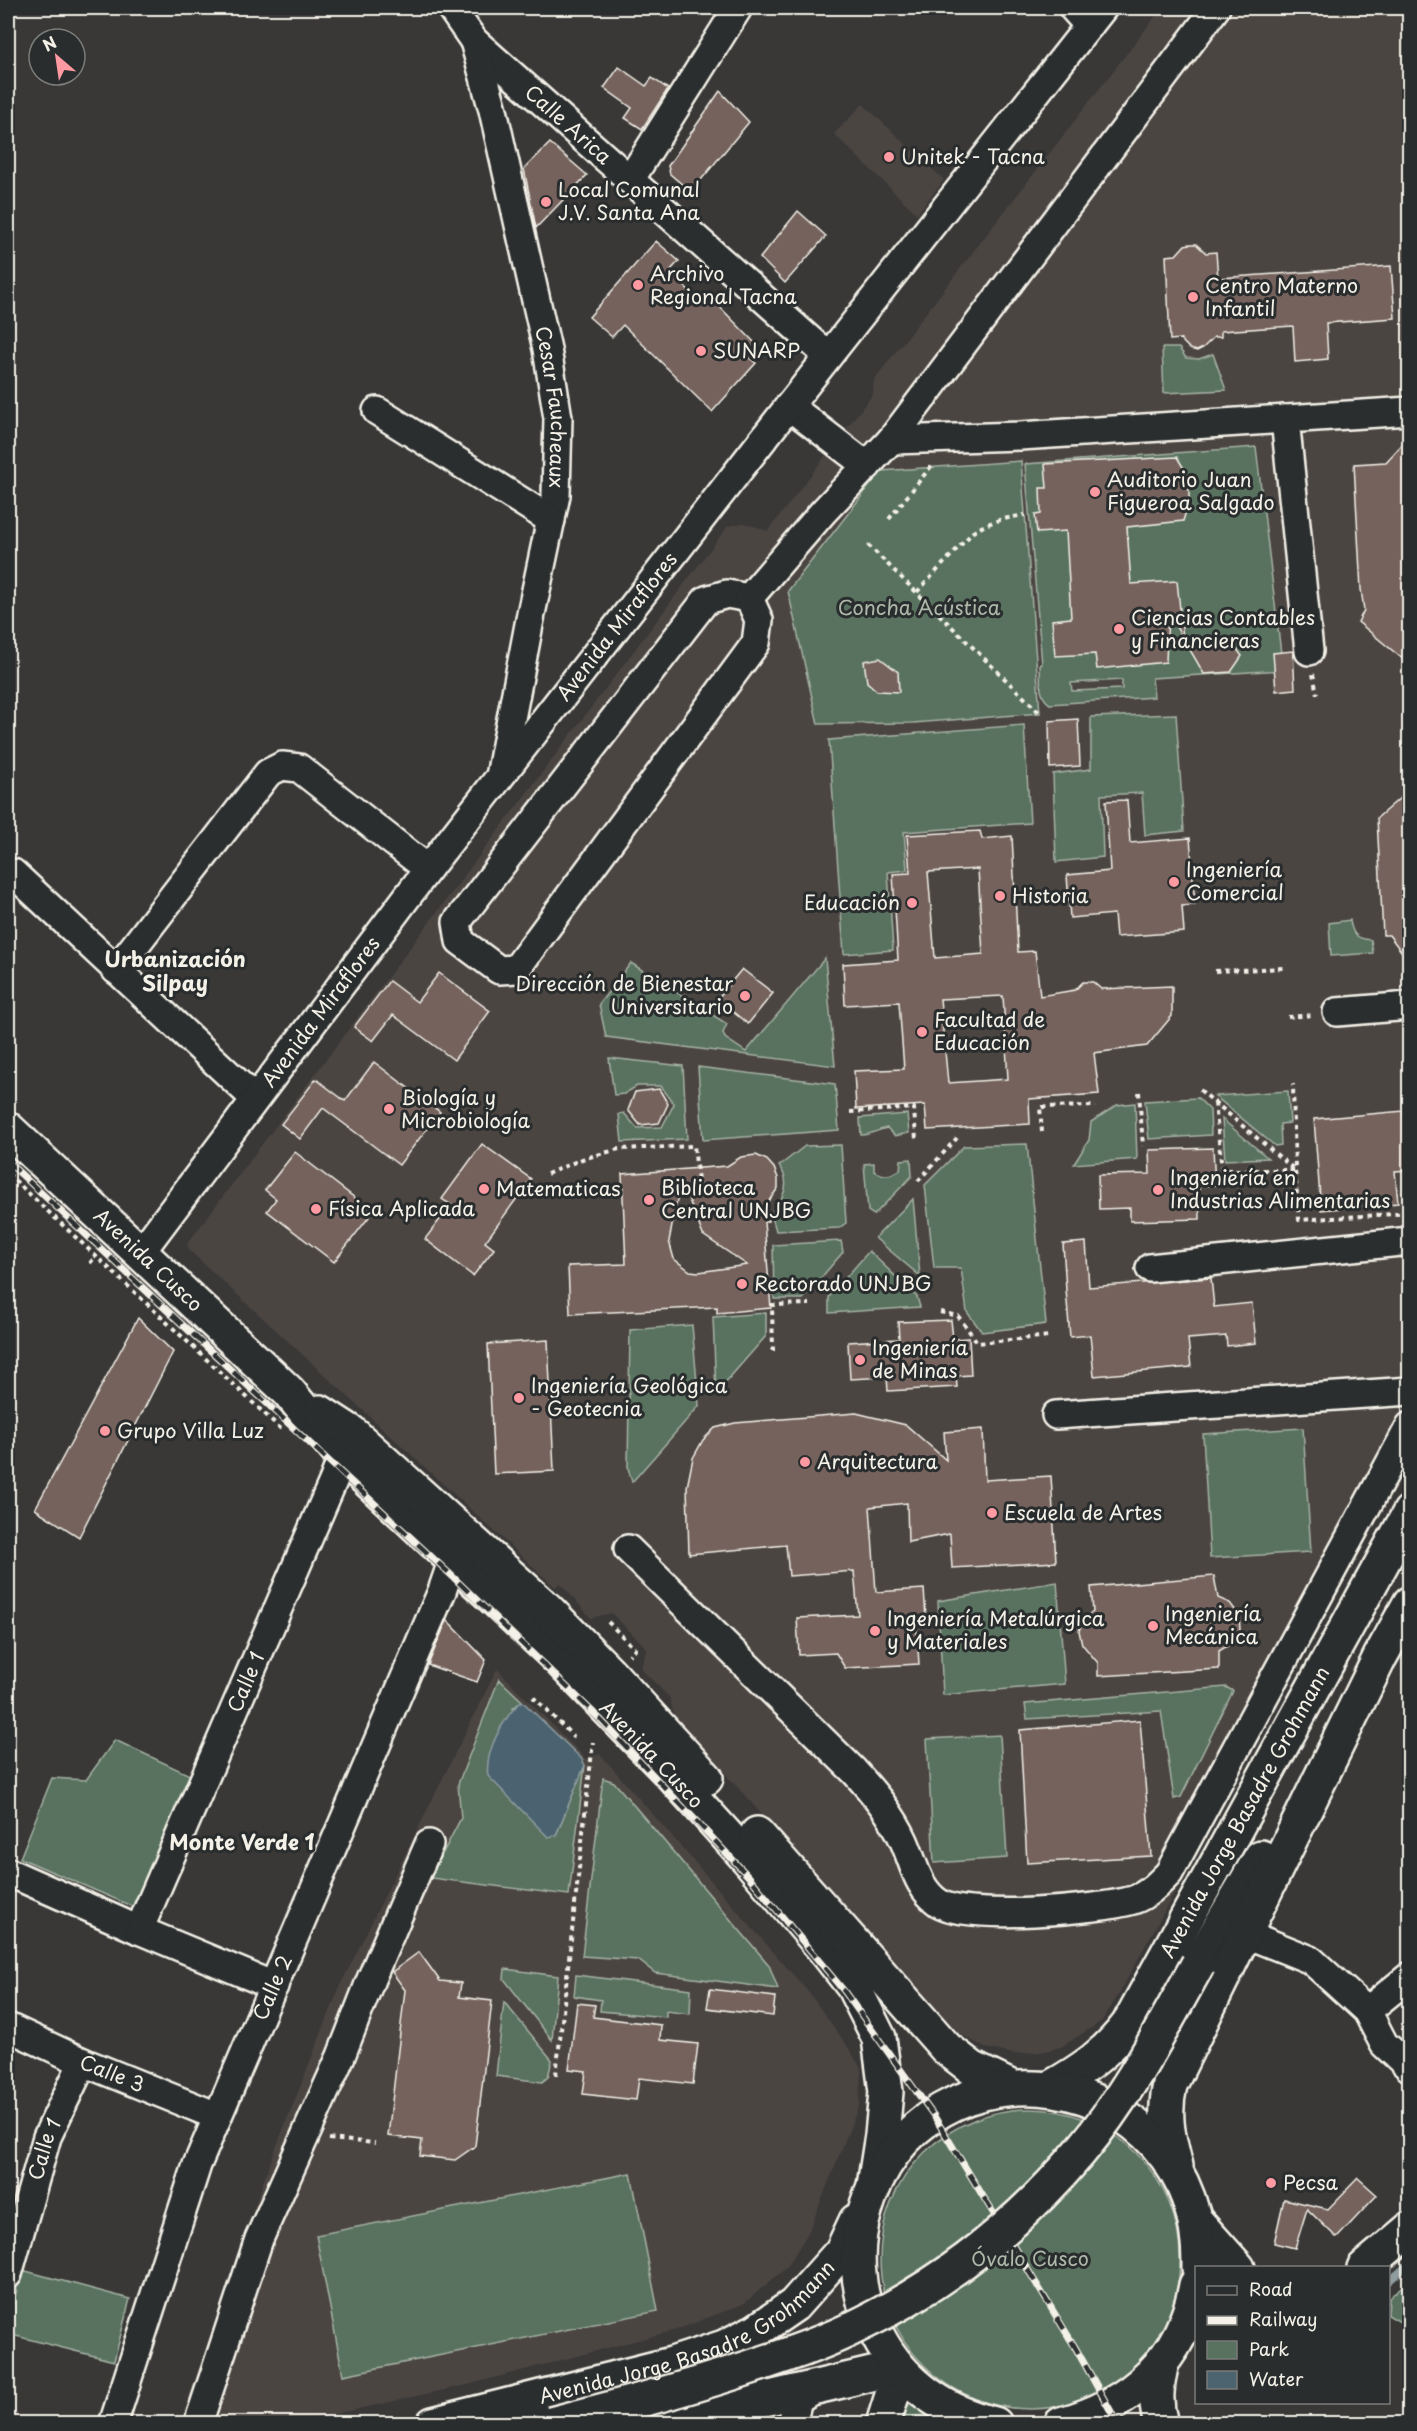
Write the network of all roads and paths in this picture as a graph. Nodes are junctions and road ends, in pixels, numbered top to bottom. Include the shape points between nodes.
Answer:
1 (738, 8) edge
2 (1216, 8) edge
3 (456, 11) edge
4 (1088, 14) edge
5 (474, 40) junction
6 (630, 180) junction
7 (828, 356) junction
8 (789, 406) junction
9 (377, 411) dead end
10 (1410, 411) edge
11 (1285, 419) junction
12 (891, 440) junction
13 (867, 466) junction
14 (1025, 515) dead end
15 (551, 520) junction
16 (868, 545) dead end
17 (917, 592) junction
18 (749, 598) junction
19 (1309, 651) dead end
20 (1040, 712) dead end
21 (500, 777) junction
22 (428, 869) junction
23 (13, 873) dead end
24 (1284, 968) dead end
25 (116, 970) junction
26 (1215, 971) dead end
27 (1410, 1006) edge
28 (1337, 1012) dead end
29 (1293, 1084) dead end
30 (1200, 1090) dead end
31 (1139, 1092) dead end
32 (254, 1098) junction
33 (1215, 1103) junction
34 (1096, 1106) dead end
35 (850, 1112) dead end
36 (8, 1128) edge
37 (1042, 1132) dead end
38 (957, 1138) dead end
39 (916, 1140) dead end
40 (1143, 1146) dead end
41 (1295, 1170) junction
42 (547, 1174) dead end
43 (918, 1181) dead end
44 (699, 1189) dead end
45 (1410, 1213) edge
46 (1410, 1241) edge
47 (141, 1252) junction
48 (1150, 1268) dead end
49 (810, 1304) dead end
50 (940, 1312) dead end
51 (1050, 1336) dead end
52 (773, 1350) dead end
53 (1410, 1391) edge
54 (1056, 1415) dead end
55 (1410, 1426) edge
56 (347, 1444) junction
57 (1410, 1512) edge
58 (628, 1550) dead end
59 (453, 1559) junction
60 (1410, 1603) edge
61 (608, 1622) dead end
62 (635, 1649) dead end
63 (1335, 1649) junction
64 (1380, 1658) junction
65 (532, 1697) dead end
66 (574, 1737) dead end
67 (593, 1742) dead end
68 (429, 1844) dead end
69 (8, 1872) edge
70 (139, 1930) junction
71 (1246, 1934) junction
72 (1198, 1964) junction
73 (1410, 1976) edge
74 (273, 1986) junction
75 (1367, 2011) junction
76 (8, 2027) edge
77 (83, 2062) junction
78 (1410, 2068) edge
79 (556, 2075) dead end
80 (1013, 2088) junction
81 (1050, 2088) junction
82 (217, 2116) junction
83 (1179, 2176) junction
84 (871, 2193) junction
85 (1196, 2221) junction
86 (1410, 2229) edge
87 (1199, 2266) edge
88 (1236, 2266) edge
89 (1366, 2266) edge
90 (8, 2274) edge
91 (1195, 2292) edge
92 (1177, 2350) edge
93 (898, 2368) junction
94 (824, 2384) junction
95 (666, 2423) edge
96 (113, 2424) edge
97 (198, 2424) edge
98 (433, 2424) edge
99 (551, 2424) edge
100 (792, 2424) edge
101 (883, 2424) edge
102 (995, 2424) edge
103 (1061, 2424) edge
104 (1161, 2424) edge

1 - 6 street
2 - 12 street
3 - 5 street, Calle Arica
4 - 7 street, Avenida Miraflores
5 - 6 street, Calle Arica
5 - 15 street, Cesar Faucheaux via 494,110 547,349 558,418 556,495
6 - 7 street, Calle Arica
7 - 8 street, Avenida Miraflores
8 - 13 street
8 - 21 street, Avenida Miraflores
9 - 15 street
10 - 11 street
11 - 12 street
11 - 19 street
12 - 13 street
13 - 18 street
14 - 17 path via 997,520 978,529
15 - 21 street, Cesar Faucheaux
16 - 17 path
17 - 20 path
18 - 18 street via 727,594 706,600 457,922 460,941 499,970 516,969 756,643 759,620
21 - 22 street, Avenida Miraflores
22 - 25 street via 299,768 282,766 268,773
22 - 32 street, Avenida Miraflores
23 - 25 street
24 - 26 path
25 - 32 street
27 - 28 street
29 - 41 path
30 - 33 path
31 - 40 path
32 - 47 street, Avenida Miraflores
33 - 41 path
33 - 41 path via 1222,1170
34 - 37 path via 1040,1107
35 - 39 path via 914,1108
36 - 47 main road, Avenida Cusco
38 - 43 path
41 - 45 path via 1299,1220
42 - 44 path via 619,1149 694,1146
46 - 48 street
47 - 56 main road, Avenida Cusco
49 - 52 path via 772,1305
50 - 51 path via 958,1316 978,1343
53 - 54 street
55 - 58 street via 1169,1873 1134,1900 1085,1908 967,1912 940,1903 923,1887 904,1841 878,1798
56 - 59 main road, Avenida Cusco
56 - 70 street, Calle 1
56 - 80 main road, Avenida Cusco via 547,1610 609,1672 946,2048 972,2068
57 - 63 main road, Avenida Jorge Basadre Grohmann
59 - 74 street, Calle 2 via 450,1574
59 - 84 main road, Avenida Cusco via 558,1658 671,1774 748,1859 853,1986 879,2038 886,2092
60 - 64 main road
61 - 62 path
63 - 72 main road
63 - 81 main road, Avenida Jorge Basadre Grohmann via 1128,2025 1098,2058
64 - 71 main road
64 - 72 main road
65 - 66 path
67 - 79 path
68 - 97 street via 259,2239
69 - 70 street
70 - 74 street
71 - 75 street via 1311,1960
71 - 83 main road via 1170,2085 1165,2106
72 - 99 main road, bridge via 1131,2082 1081,2151 1023,2213 957,2267 886,2312 809,2347 703,2383
73 - 75 street
74 - 82 street, Calle 2
75 - 78 street via 1384,2044
76 - 77 street, Calle 3
77 - 82 street, Calle 3
77 - 90 street, Calle 1 via 47,2138
80 - 81 main road
80 - 84 main road via 968,2099 934,2116 892,2155
81 - 83 main road via 1082,2095 1112,2108 1161,2149
82 - 96 street, Calle 2 via 197,2165
83 - 85 main road
84 - 93 main road via 861,2227 860,2286 880,2341
84 - 98 main road, Avenida Jorge Basadre Grohmann via 842,2251 794,2305 756,2331 724,2347 672,2364
85 - 87 main road
85 - 88 main road
86 - 89 main road
91 - 92 main road
92 - 103 main road via 1134,2390 1109,2407
92 - 104 main road via 1156,2390
93 - 94 main road
93 - 101 main road
93 - 102 main road via 936,2401
94 - 95 main road
94 - 100 street via 798,2399

